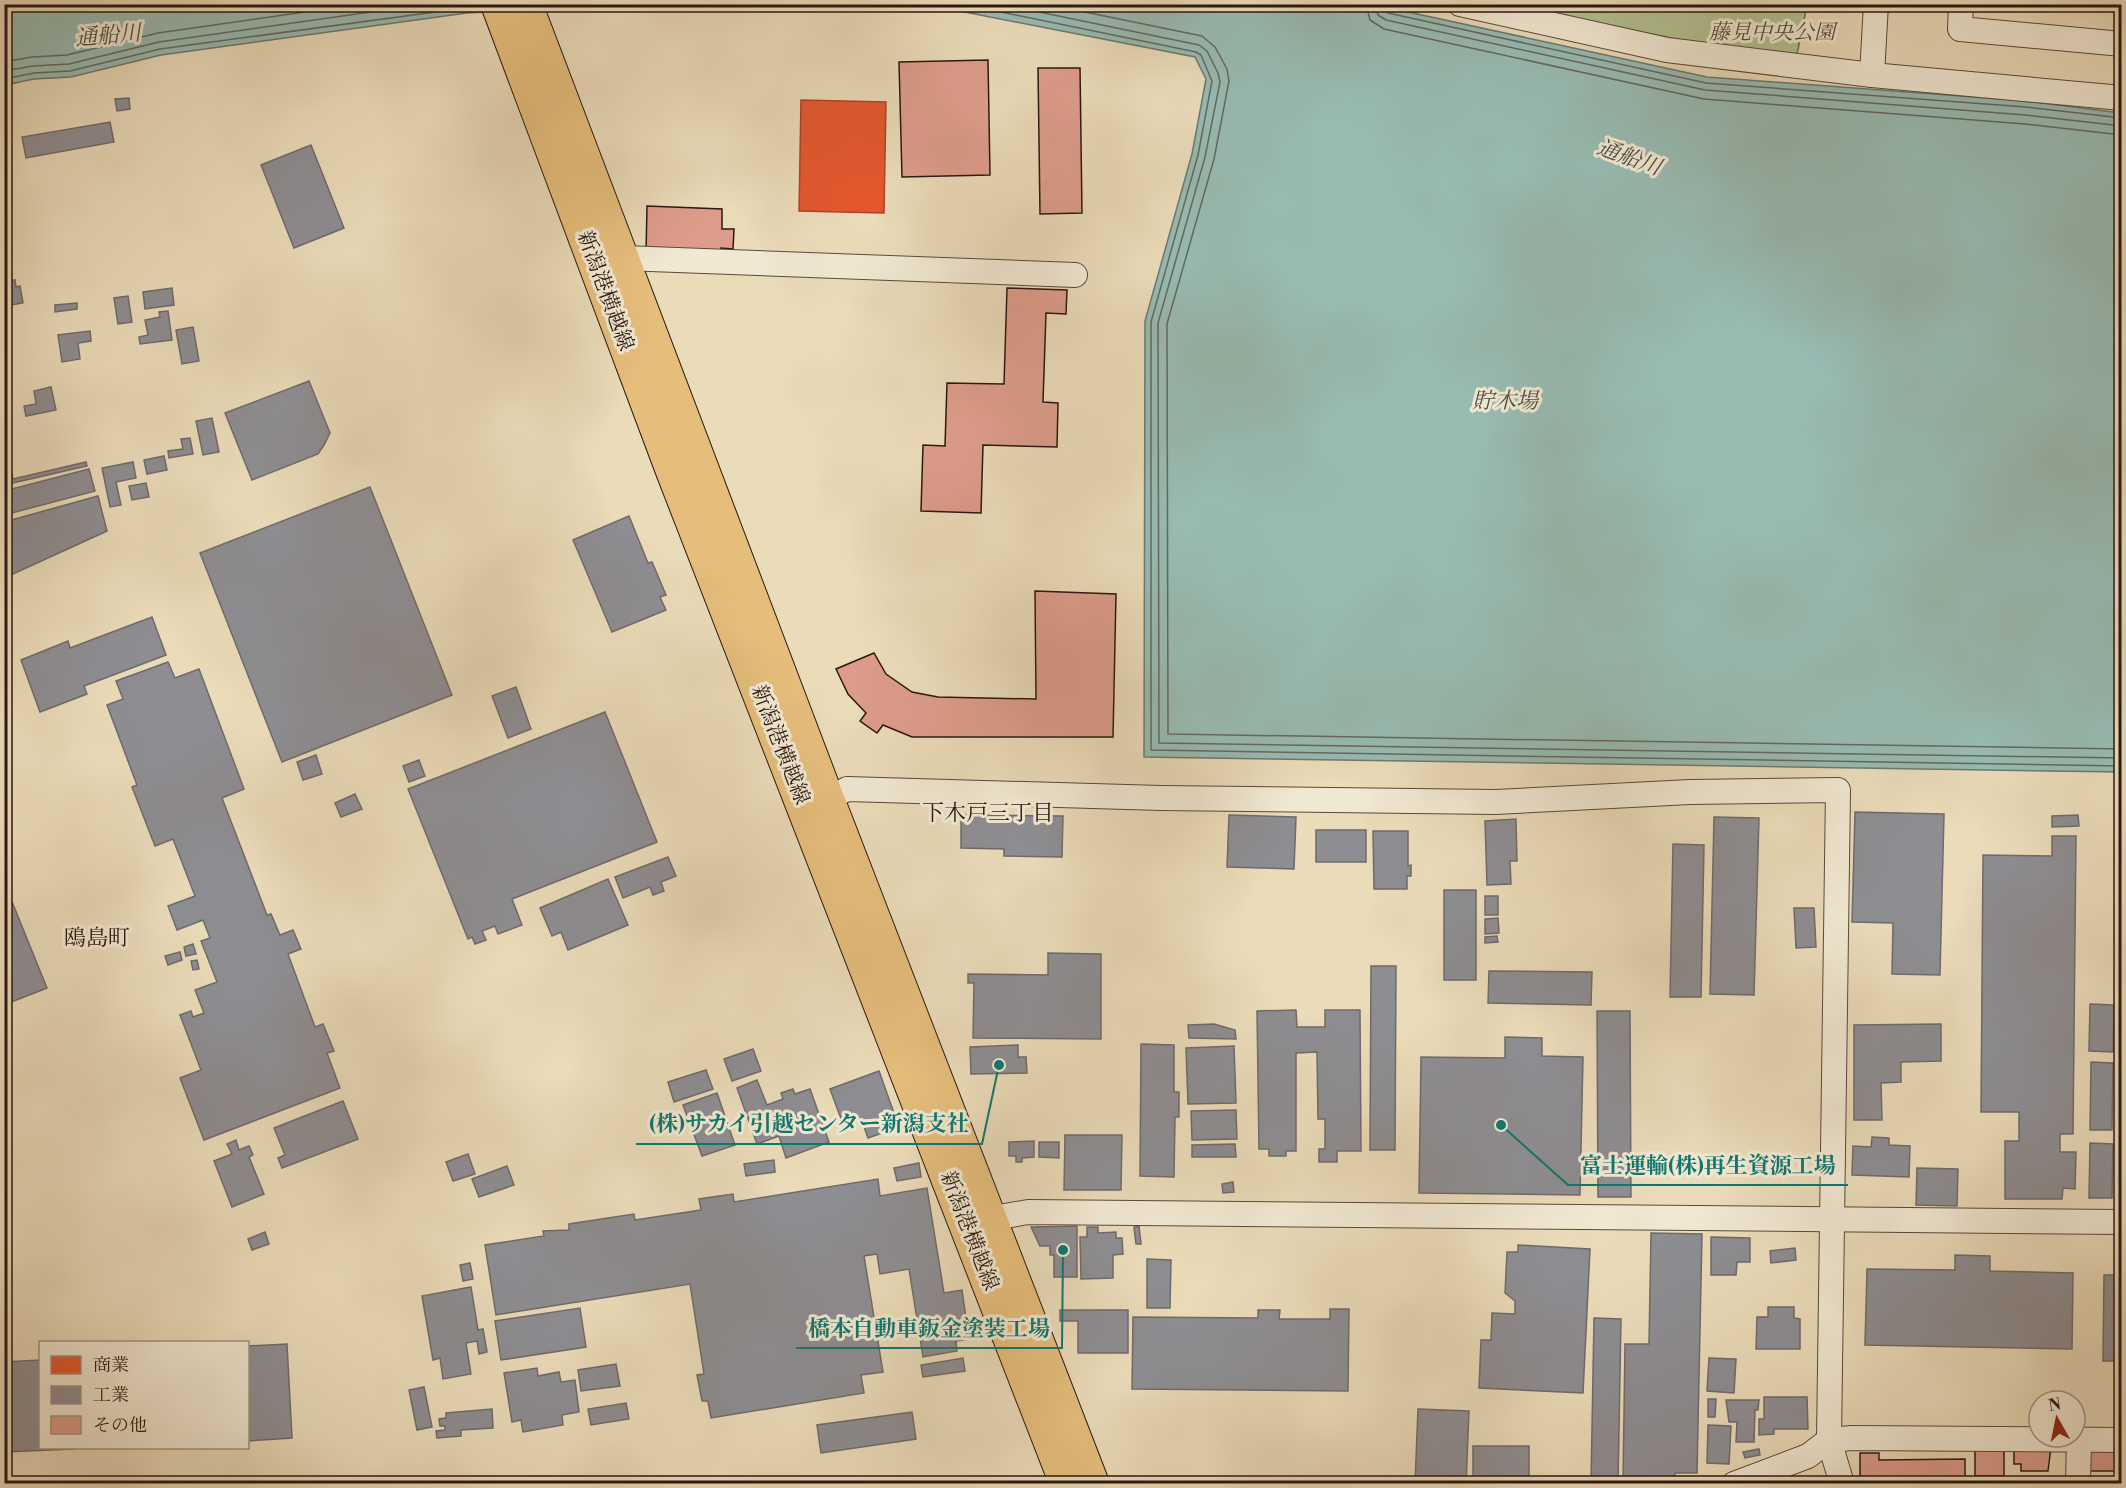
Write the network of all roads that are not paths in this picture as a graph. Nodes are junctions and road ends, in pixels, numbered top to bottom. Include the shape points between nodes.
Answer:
1 (497, 4) edge
2 (526, 4) edge
3 (1460, 4) edge
4 (1876, 4) edge
5 (1962, 4) edge
6 (1506, 9) edge
7 (526, 42) junction
8 (2121, 44) edge
9 (1872, 75) junction
10 (2121, 98) edge
11 (623, 258) junction
12 (1075, 275) dead end
13 (818, 809) junction
14 (978, 1220) junction
15 (1832, 1220) junction
16 (2121, 1222) edge
17 (1829, 1440) junction
18 (2027, 1440) edge
19 (2087, 1440) edge
20 (2121, 1440) edge
21 (2079, 1449) edge
22 (1066, 1484) edge
23 (1093, 1484) edge
24 (1734, 1484) edge
25 (1842, 1484) edge
26 (2078, 1484) edge

1 - 7 main road, 新潟港横越線
2 - 7 main road, 新潟港横越線
3 - 6 street
4 - 9 street
5 - 8 street via 1960,29
6 - 9 street via 1667,50
7 - 11 main road, 新潟港横越線
7 - 13 main road, 新潟港横越線 via 672,471
9 - 10 street
11 - 12 street
11 - 13 main road, 新潟港横越線
13 - 14 main road, 新潟港横越線
13 - 15 street via 847,789 1496,802 1690,792 1838,790
14 - 15 street via 1028,1212
14 - 22 main road, 新潟港横越線
14 - 23 main road, 新潟港横越線
15 - 16 street
15 - 17 street
17 - 18 street
17 - 24 street via 1809,1456
17 - 25 street
19 - 20 street
21 - 26 street

